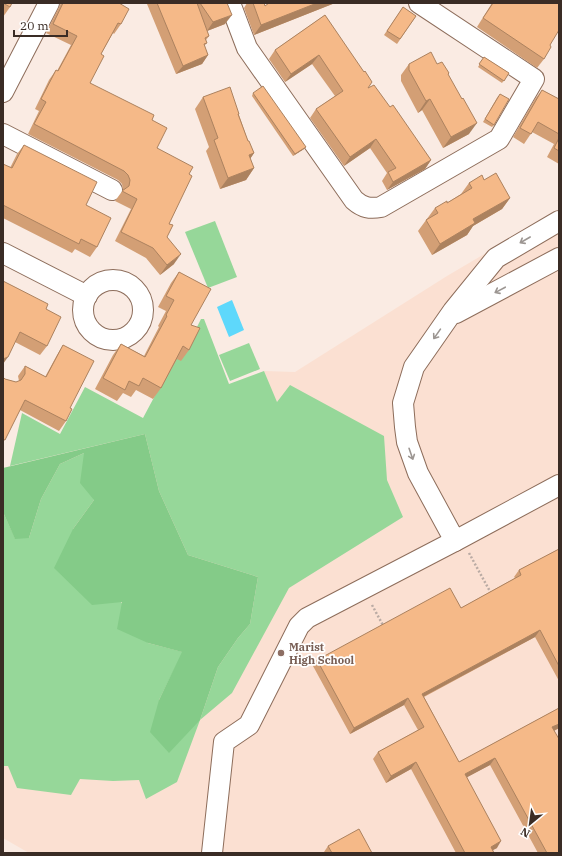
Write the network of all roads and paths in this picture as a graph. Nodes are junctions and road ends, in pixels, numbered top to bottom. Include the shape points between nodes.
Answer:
1 (49, 3) edge
2 (230, 3) edge
3 (422, 4) edge
4 (3, 92) edge
5 (3, 134) edge
6 (112, 190) dead end
7 (559, 221) edge
8 (3, 253) edge
9 (559, 258) edge
10 (87, 296) dead end
11 (450, 316) junction
12 (559, 485) edge
13 (462, 547) junction
14 (492, 595) edge
15 (373, 606) dead end
16 (384, 628) edge
17 (212, 853) edge

1 - 4 lane
2 - 3 lane via 247,48 354,200 367,208 381,206 499,139 534,79
5 - 6 lane
7 -> 11 lane via 496,258
8 - 10 lane
9 -> 11 lane
11 -> 13 lane via 414,367 403,403 407,442 418,473
12 - 13 lane
13 - 14 path
13 - 17 lane via 307,618 299,626 249,725 224,742
15 - 16 path

